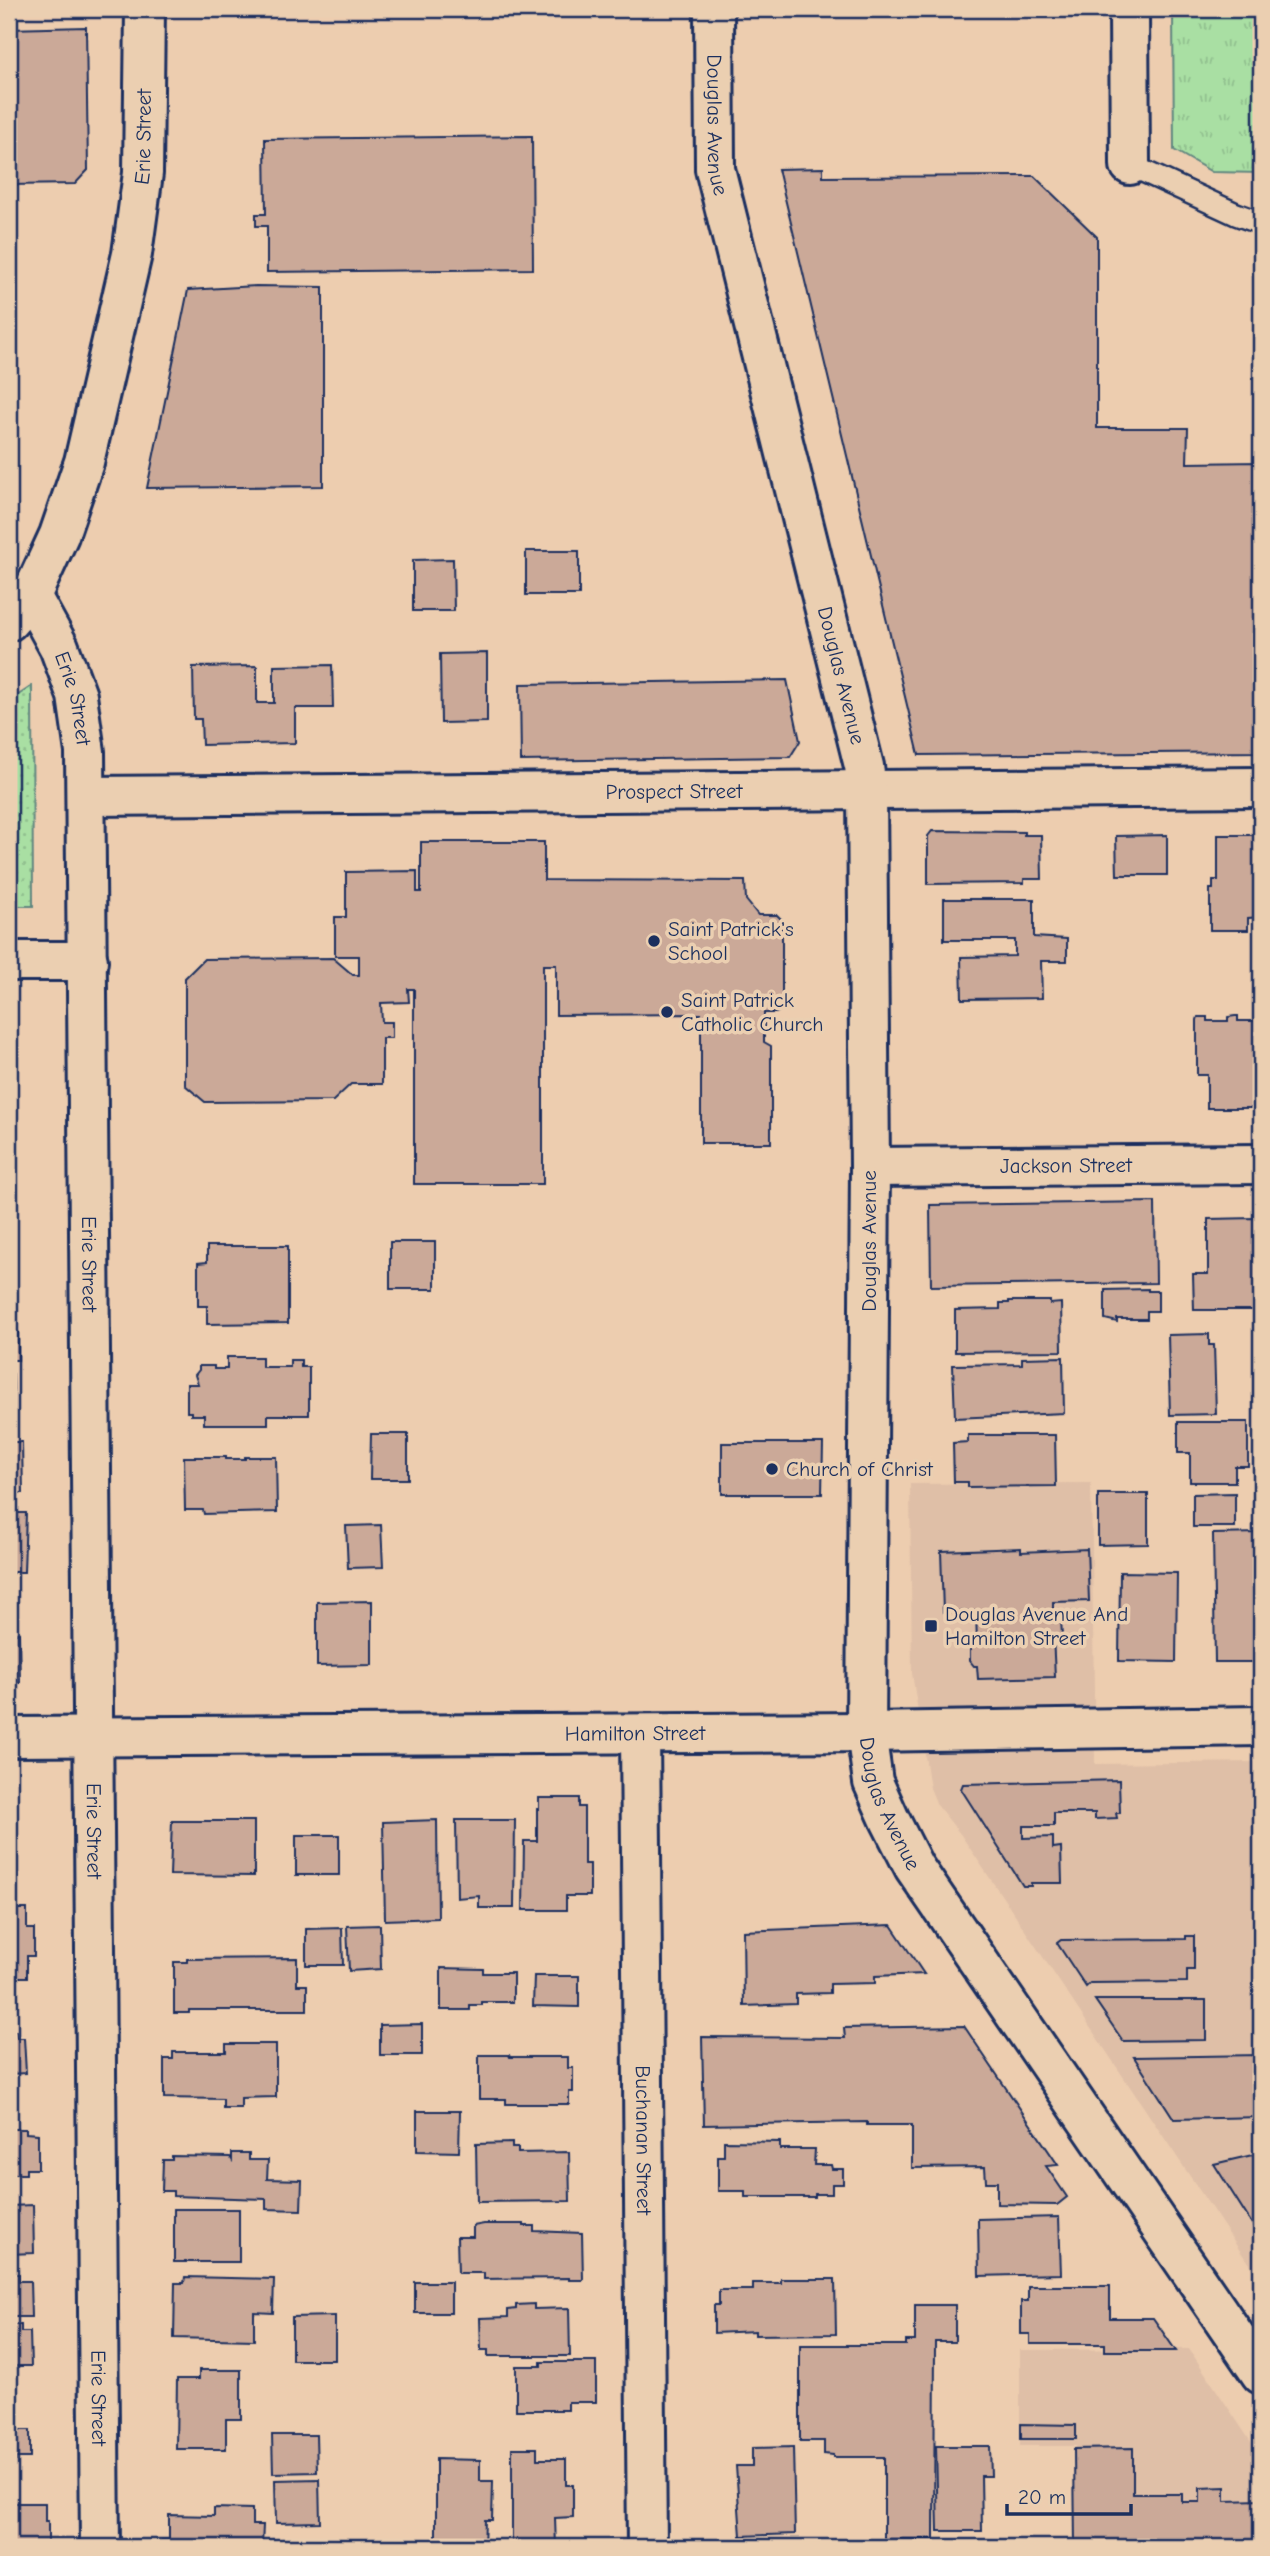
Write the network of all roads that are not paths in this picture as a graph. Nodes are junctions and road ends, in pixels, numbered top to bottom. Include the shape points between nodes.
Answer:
1 (145, 9) edge
2 (714, 9) edge
3 (1129, 9) edge
4 (1130, 165) joint
5 (1261, 223) edge
6 (20, 608) edge
7 (1261, 787) edge
8 (867, 790) junction
9 (86, 796) junction
10 (9, 961) edge
11 (88, 961) junction
12 (1261, 1164) edge
13 (870, 1167) junction
14 (1261, 1726) edge
15 (866, 1732) junction
16 (640, 1734) junction
17 (94, 1736) junction
18 (9, 1737) edge
19 (1261, 2374) edge
20 (100, 2547) edge
21 (647, 2547) edge

1 - 6 street, Erie Street via 144,173 132,254 84,462 59,535
2 - 8 street, Douglas Avenue via 715,169
3 - 4 street
4 - 5 lane
6 - 9 street, Erie Street via 59,647 77,696
7 - 8 street, Prospect Street
8 - 9 street, Prospect Street
8 - 13 street, Douglas Avenue
9 - 11 street, Erie Street
10 - 11 street
11 - 17 street, Erie Street
12 - 13 street, Jackson Street
13 - 15 street, Douglas Avenue
14 - 15 street, Hamilton Street
15 - 16 street, Hamilton Street
15 - 19 street, Douglas Avenue via 873,1782 914,1867
16 - 17 street, Hamilton Street
16 - 21 street, Buchanan Street
17 - 18 street, Hamilton Street
17 - 20 street, Erie Street

